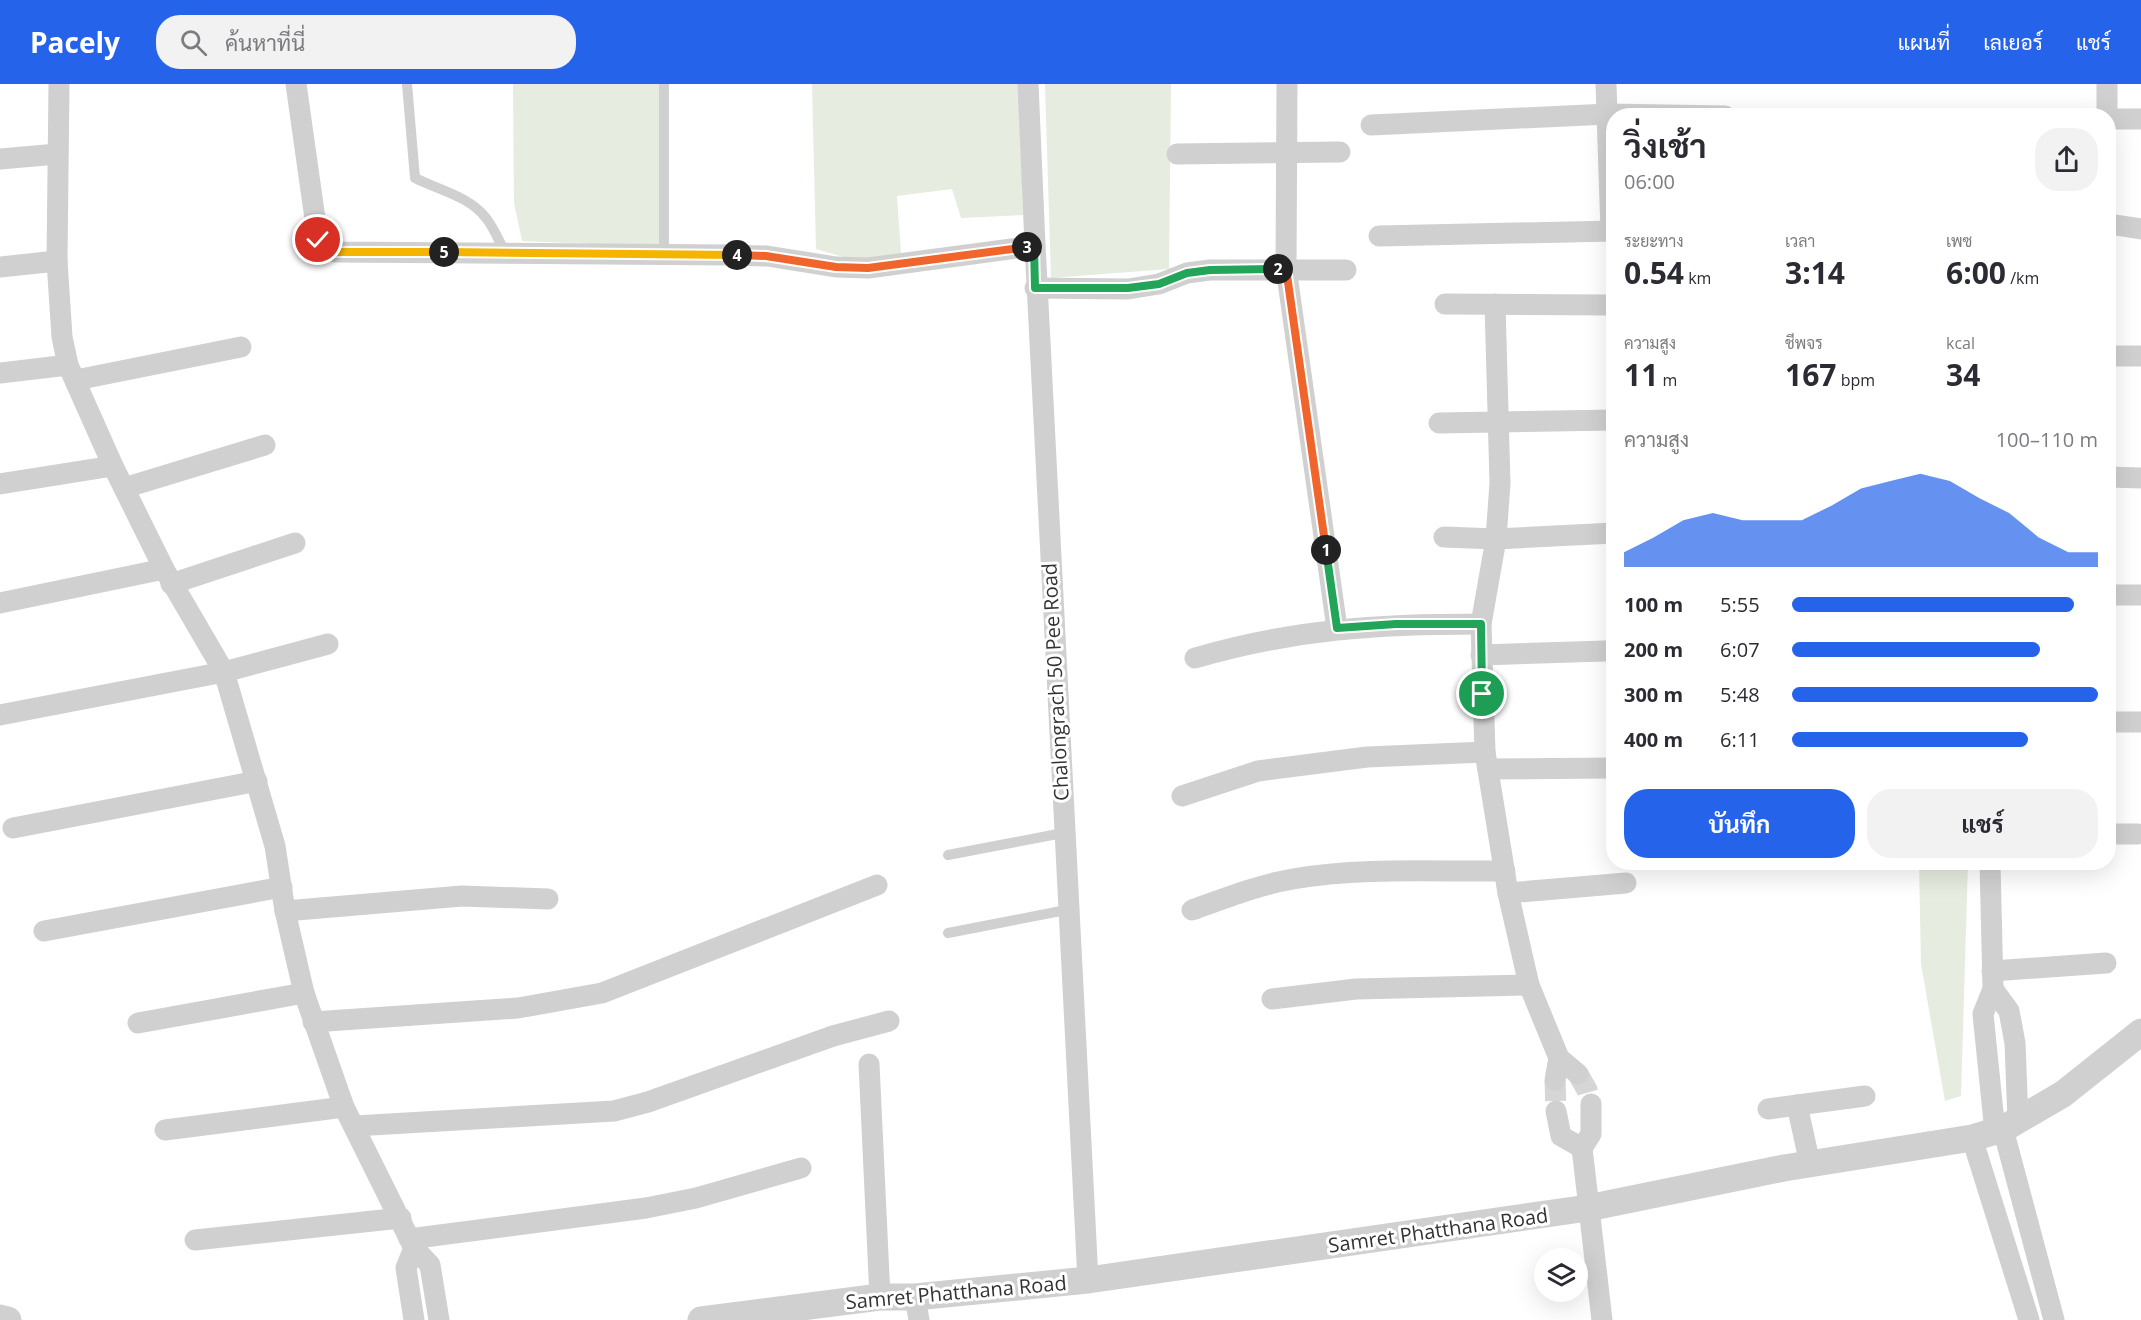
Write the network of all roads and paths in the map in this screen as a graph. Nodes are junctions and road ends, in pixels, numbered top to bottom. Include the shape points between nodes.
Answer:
1 (59, 84) edge
2 (296, 84) edge
3 (407, 84) edge
4 (664, 84) edge
5 (1028, 84) edge
6 (1287, 84) edge
7 (1606, 84) edge
8 (2107, 84) edge
9 (1608, 108) edge
10 (2108, 108) edge
11 (1606, 114) edge
12 (2116, 117) edge
13 (2141, 119) edge
14 (1371, 125) dead end
15 (1340, 152) dead end
16 (1287, 153) junction
17 (57, 154) junction
18 (1177, 154) dead end
19 (0, 159) edge
20 (2116, 225) edge
21 (2141, 229) edge
22 (1606, 231) edge
23 (1379, 236) dead end
24 (1034, 246) junction
25 (505, 252) junction
26 (664, 254) junction
27 (57, 261) junction
28 (0, 267) edge
29 (1286, 268) junction
30 (1346, 270) dead end
31 (1035, 288) junction
32 (1445, 304) dead end
33 (1495, 304) junction
34 (1606, 305) edge
35 (241, 347) dead end
36 (2116, 356) edge
37 (2141, 356) edge
38 (72, 372) junction
39 (0, 373) edge
40 (1606, 420) edge
41 (1497, 422) junction
42 (1439, 423) dead end
43 (265, 445) dead end
44 (113, 466) junction
45 (2116, 477) edge
46 (2141, 478) edge
47 (0, 484) edge
48 (124, 488) junction
49 (1606, 533) edge
50 (1444, 537) dead end
51 (1496, 539) junction
52 (294, 543) dead end
53 (168, 576) junction
54 (2116, 595) edge
55 (2141, 595) edge
56 (0, 603) edge
57 (1481, 624) junction
58 (1337, 628) junction
59 (328, 644) dead end
60 (1605, 651) dead end
61 (1481, 654) junction
62 (1195, 658) dead end
63 (224, 672) junction
64 (0, 715) edge
65 (2116, 722) edge
66 (2141, 722) edge
67 (1487, 760) junction
68 (1606, 767) edge
69 (257, 781) junction
70 (1182, 796) dead end
71 (13, 828) dead end
72 (1063, 833) junction
73 (2116, 834) edge
74 (2138, 834) dead end
75 (948, 855) dead end
76 (1990, 870) edge
77 (1505, 871) junction
78 (1626, 882) dead end
79 (877, 885) dead end
80 (282, 887) junction
81 (1508, 892) junction
82 (548, 899) dead end
83 (1066, 910) junction
84 (1192, 910) dead end
85 (285, 911) junction
86 (44, 931) dead end
87 (948, 933) dead end
88 (2106, 963) dead end
89 (1992, 980) junction
90 (1529, 985) junction
91 (304, 993) junction
92 (1272, 999) dead end
93 (890, 1021) dead end
94 (314, 1022) junction
95 (138, 1023) dead end
96 (2141, 1032) edge
97 (1559, 1058) junction
98 (869, 1064) dead end
99 (1578, 1074) tunnel mouth
100 (1555, 1080) tunnel mouth
101 (1865, 1096) dead end
102 (1591, 1104) tunnel mouth
103 (1797, 1105) junction
104 (344, 1107) junction
105 (1768, 1109) dead end
106 (1556, 1111) tunnel mouth
107 (354, 1126) junction
108 (165, 1130) dead end
109 (1997, 1130) junction
110 (1806, 1145) junction
111 (1583, 1153) junction
112 (801, 1168) dead end
113 (1588, 1199) junction
114 (401, 1218) junction
115 (195, 1240) dead end
116 (412, 1243) junction
117 (1088, 1280) junction
118 (2048, 1295) junction
119 (880, 1297) junction
120 (917, 1309) edge
121 (2026, 1310) edge
122 (0, 1318) edge
123 (8, 1320) edge
124 (414, 1320) edge
125 (440, 1320) edge
126 (701, 1320) edge
127 (1602, 1320) edge
128 (2054, 1320) edge

1 - 17 street
2 - 25 street via 318,240 325,249 351,253
3 - 25 lane via 416,178 476,207
4 - 26 lane
5 - 24 street, Chalongrach 50 Pee Road
6 - 16 street
7 - 9 street
8 - 10 street
11 - 14 street
12 - 13 street
15 - 16 street
16 - 18 street
16 - 29 street
17 - 19 street
17 - 27 street
20 - 21 street
22 - 23 street
24 - 26 street via 868,268 766,256
24 - 31 street, Chalongrach 50 Pee Road
25 - 26 street
27 - 28 street
27 - 38 street via 62,337
29 - 30 street
29 - 31 street via 1210,270 1128,288
29 - 58 street
31 - 72 street, Chalongrach 50 Pee Road
32 - 33 street
33 - 34 street
33 - 41 street
35 - 38 street
36 - 37 street
38 - 39 street
38 - 44 street
40 - 41 street
41 - 42 street
41 - 51 street via 1500,483
43 - 48 street
44 - 47 street
44 - 48 street
45 - 46 street
48 - 53 street
49 - 51 street
50 - 51 street
51 - 57 street
52 - 53 street
53 - 56 street
53 - 63 street
54 - 55 street
57 - 58 street
57 - 61 street
58 - 62 street via 1239,645
59 - 63 street
60 - 61 street
61 - 67 street
63 - 64 street
63 - 69 street
65 - 66 street
67 - 68 street
67 - 70 street via 1366,757 1258,771
67 - 77 street
69 - 71 street
69 - 80 street
72 - 75 lane
72 - 83 street, Chalongrach 50 Pee Road
73 - 74 street
76 - 89 street
77 - 81 street
77 - 84 street via 1351,873 1294,878
78 - 81 street
79 - 94 street via 602,993 518,1008
80 - 85 street
80 - 86 street
81 - 90 street
82 - 85 street via 462,896
83 - 87 lane
83 - 117 street, Chalongrach 50 Pee Road
85 - 91 street
88 - 89 street
89 - 109 street via 1983,1014
89 - 109 street via 2009,1011 2015,1043
90 - 92 street via 1356,989
90 - 97 street
91 - 94 street
91 - 95 street
93 - 107 street via 833,1036 614,1111
94 - 104 street
96 - 109 street, Samret Phatthana Road via 2063,1094
97 - 99 street
97 - 100 street
98 - 119 street
101 - 103 street
102 - 111 street via 1591,1134
103 - 105 street
103 - 110 street
104 - 107 street
104 - 108 street
106 - 111 street via 1561,1136
107 - 114 street
109 - 110 street, Samret Phatthana Road
109 - 118 street
109 - 121 street
110 - 113 street, Samret Phatthana Road
111 - 113 street
112 - 116 street via 646,1208
113 - 117 street, Samret Phatthana Road
113 - 127 street
114 - 115 street
114 - 116 street
116 - 124 street via 406,1268
116 - 125 street via 430,1265
117 - 120 street, Samret Phatthana Road
118 - 121 street
118 - 128 street
119 - 120 street, Samret Phatthana Road
119 - 126 street, Samret Phatthana Road
122 - 123 street

